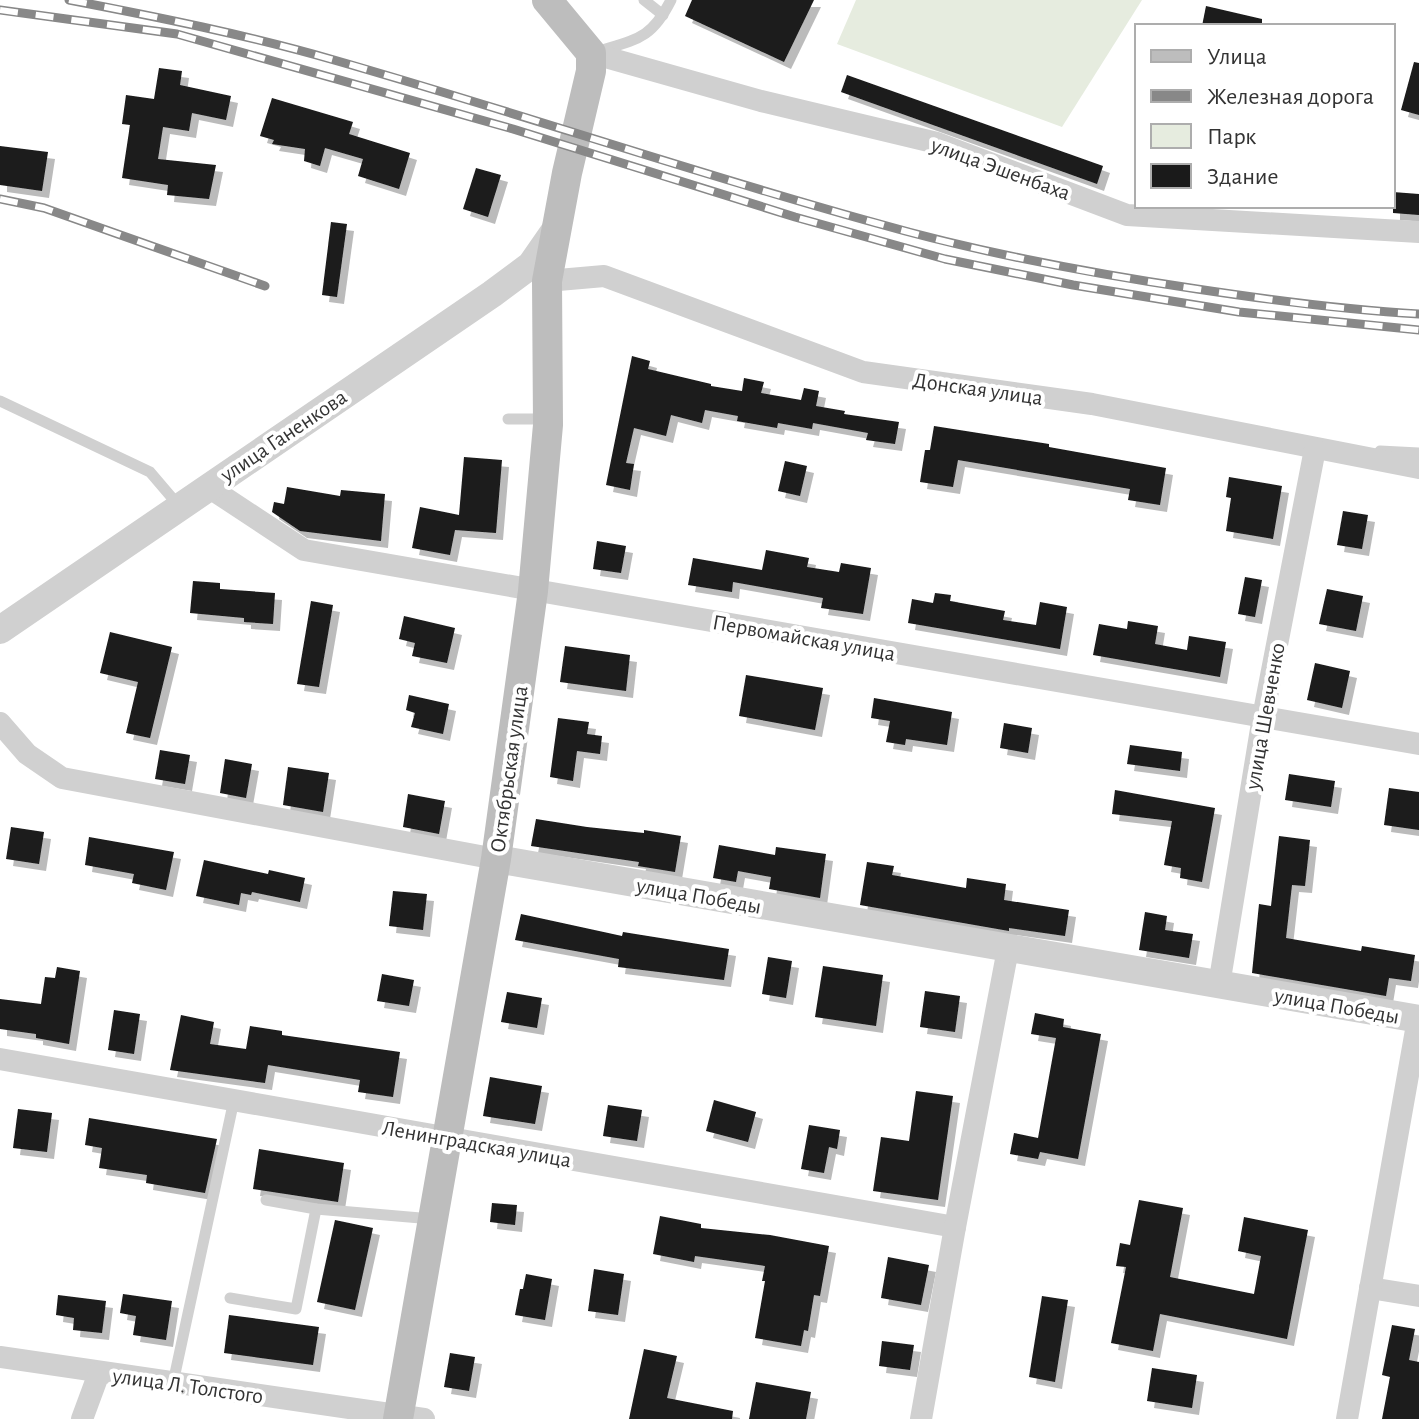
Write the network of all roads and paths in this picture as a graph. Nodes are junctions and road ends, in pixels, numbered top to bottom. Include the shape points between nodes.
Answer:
1 (547, 0) edge
2 (644, 0) edge
3 (671, 0) edge
4 (663, 15) junction
5 (591, 53) junction
6 (556, 229) junction
7 (1419, 232) edge
8 (547, 281) junction
9 (0, 401) edge
10 (508, 419) dead end
11 (548, 419) junction
12 (1315, 449) junction
13 (1419, 453) edge
14 (1419, 468) edge
15 (207, 486) junction
16 (179, 506) junction
17 (533, 591) junction
18 (0, 630) edge
19 (1263, 717) junction
20 (0, 723) edge
21 (1419, 744) edge
22 (496, 859) junction
23 (1008, 949) junction
24 (1219, 985) junction
25 (1419, 1019) edge
26 (0, 1059) edge
27 (234, 1100) junction
28 (447, 1137) junction
29 (266, 1200) dead end
30 (316, 1209) junction
31 (432, 1219) junction
32 (955, 1227) junction
33 (1370, 1288) junction
34 (1419, 1296) edge
35 (230, 1298) dead end
36 (0, 1357) edge
37 (99, 1373) junction
38 (173, 1383) junction
39 (407, 1417) edge
40 (82, 1419) edge
41 (921, 1419) edge
42 (1347, 1419) edge

1 - 5 main road
2 - 4 lane
3 - 4 lane
4 - 5 lane via 653,30
5 - 6 main road, Октябрьская улица
5 - 7 street, улица Эшенбаха via 937,143 1127,215
6 - 8 main road, Октябрьская улица
6 - 15 street, улица Ганенкова via 531,265 492,294
8 - 11 main road, Октябрьская улица
8 - 12 street, Донская улица via 604,276 863,372 1092,404
9 - 16 lane via 150,472
10 - 11 lane
11 - 17 main road, Октябрьская улица
12 - 13 lane
12 - 14 street, Донская улица
12 - 19 street, улица Шевченко
15 - 16 street, улица Ганенкова
15 - 17 street, Первомайская улица via 304,550
16 - 18 street, улица Ганенкова
17 - 19 street, Первомайская улица
17 - 22 main road, Октябрьская улица
19 - 21 street, Первомайская улица
19 - 24 street, улица Шевченко
20 - 22 street, улица Победы via 27,754 62,778
22 - 23 street, улица Победы
22 - 28 main road, Октябрьская улица
23 - 24 street, улица Победы
23 - 32 street
24 - 25 street, улица Победы
25 - 33 street
26 - 27 street, Ленинградская улица
27 - 28 street, Ленинградская улица
27 - 38 lane
28 - 31 main road, Октябрьская улица
28 - 32 street, Ленинградская улица
29 - 30 lane
30 - 31 lane
30 - 35 lane via 296,1309
31 - 39 main road, Октябрьская улица
32 - 41 street
33 - 34 street
33 - 42 street
36 - 37 street, улица Л. Толстого
37 - 38 street, улица Л. Толстого
37 - 40 street
38 - 39 street, улица Л. Толстого

